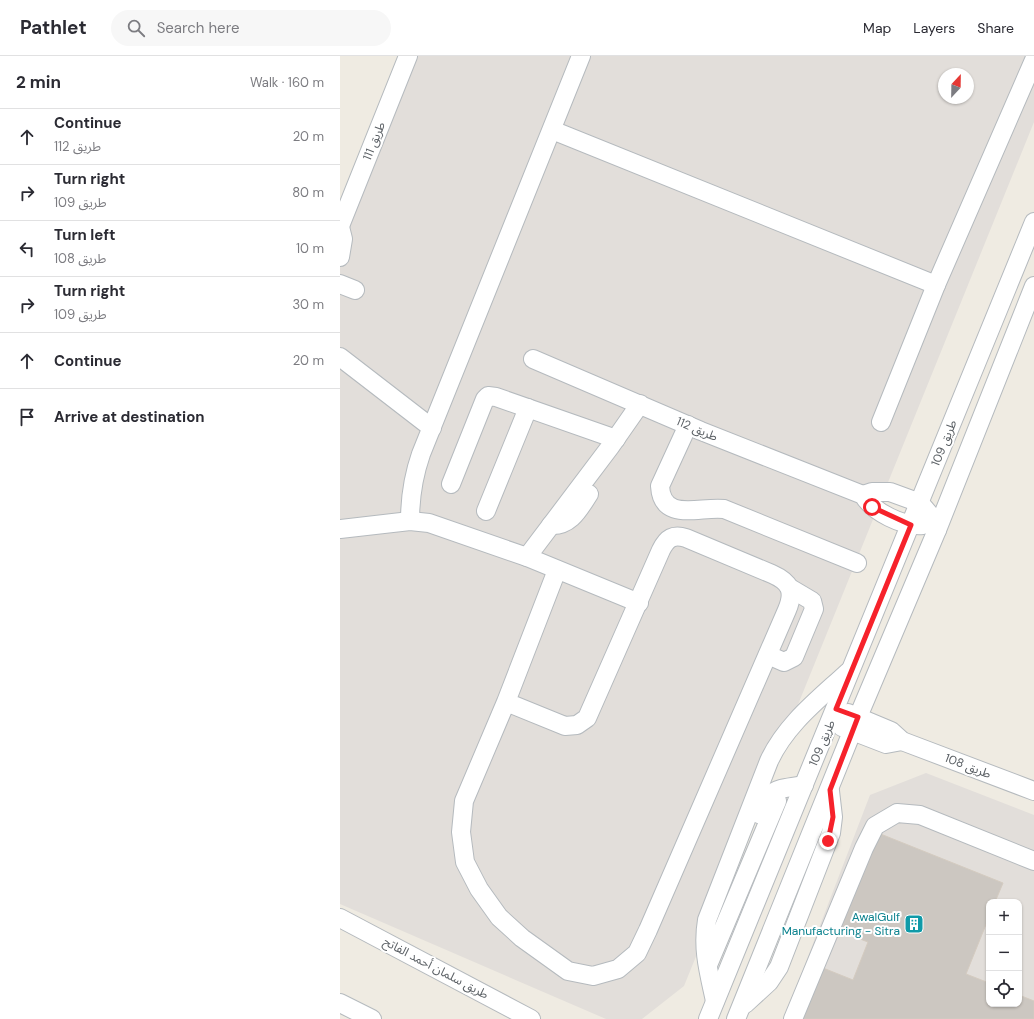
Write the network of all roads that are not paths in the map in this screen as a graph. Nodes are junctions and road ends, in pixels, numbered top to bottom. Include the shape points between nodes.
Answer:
1 (408, 56) edge
2 (581, 56) edge
3 (1034, 60) edge
4 (552, 130) junction
5 (1034, 222) edge
6 (340, 226) edge
7 (340, 257) edge
8 (1025, 265) edge
9 (936, 285) junction
10 (1034, 286) edge
11 (340, 357) edge
12 (533, 359) dead end
13 (969, 381) junction
14 (993, 390) junction
15 (640, 404) junction
16 (528, 408) junction
17 (881, 422) dead end
18 (432, 428) junction
19 (695, 428) junction
20 (613, 443) junction
21 (451, 484) dead end
22 (863, 495) junction
23 (920, 503) junction
24 (486, 511) dead end
25 (410, 521) junction
26 (938, 524) junction
27 (911, 525) junction
28 (340, 529) edge
29 (527, 557) junction
30 (857, 562) dead end
31 (557, 570) junction
32 (790, 588) junction
33 (639, 603) junction
34 (768, 655) junction
35 (852, 669) junction
36 (506, 702) junction
37 (833, 716) junction
38 (855, 724) junction
39 (804, 785) junction
40 (830, 790) junction
41 (1034, 791) edge
42 (790, 818) junction
43 (814, 828) junction
44 (1034, 860) edge
45 (340, 918) edge
46 (706, 959) junction
47 (726, 971) junction
48 (751, 983) junction
49 (715, 1001) junction
50 (340, 1003) edge
51 (738, 1014) edge
52 (372, 1019) edge
53 (531, 1019) edge
54 (708, 1019) edge
55 (793, 1019) edge

1 - 6 street, طريق 111
2 - 4 street
3 - 9 street
4 - 9 street
4 - 18 street
5 - 8 street, طريق 109
6 - 7 street, طريق 111 via 343,239
8 - 13 street, طريق 109
9 - 17 street
10 - 14 street, طريق 109
11 - 18 street
12 - 15 street, طريق 112
13 - 14 street
13 - 23 street, طريق 109
14 - 26 street, طريق 109
15 - 19 street, طريق 112
15 - 20 street
16 - 20 street
16 - 21 street via 492,395 485,398
16 - 24 street
18 - 25 street via 414,476 410,498
19 - 22 street, طريق 112
19 - 30 street via 673,484 672,508 682,511 724,509
20 - 29 street via 593,454 553,509 551,525
22 - 23 street via 890,492
22 - 27 street, طريق 112 via 878,512
23 - 26 street
23 - 27 street, طريق 109
25 - 28 street
25 - 29 street via 429,523
26 - 27 street, طريق 112
26 - 38 street, طريق 109
27 - 35 street, طريق 109
29 - 31 street
31 - 33 street
31 - 36 street
32 - 33 street via 783,579 679,536 671,536 665,541
32 - 34 street via 792,599
32 - 34 street via 812,601 814,609 794,657 784,662
33 - 36 street via 587,718 577,725 565,726
34 - 36 street via 637,953 618,969 593,976 568,972 522,938 499,917 479,889 466,862 460,832 464,801
35 - 37 street, طريق 109
35 - 46 street via 786,730 776,744 707,920 704,936
37 - 38 street, طريق 108
37 - 39 street, طريق 109
38 - 40 street, طريق 109
38 - 41 street, طريق 108 via 886,744 902,741
39 - 42 street, طريق 109
39 - 46 street via 770,793 763,804
40 - 43 street, طريق 109
40 - 51 street via 833,817 831,833 783,958 769,982
42 - 43 street
42 - 47 street, طريق 109
43 - 48 street, طريق 109
44 - 55 street via 920,815 897,813 876,826 864,848
45 - 53 street, طريق سلمان أحمد الفاتح
46 - 49 street
47 - 48 street
47 - 49 street, طريق 109
48 - 51 street, طريق 109
49 - 54 street, طريق 109
50 - 52 street

